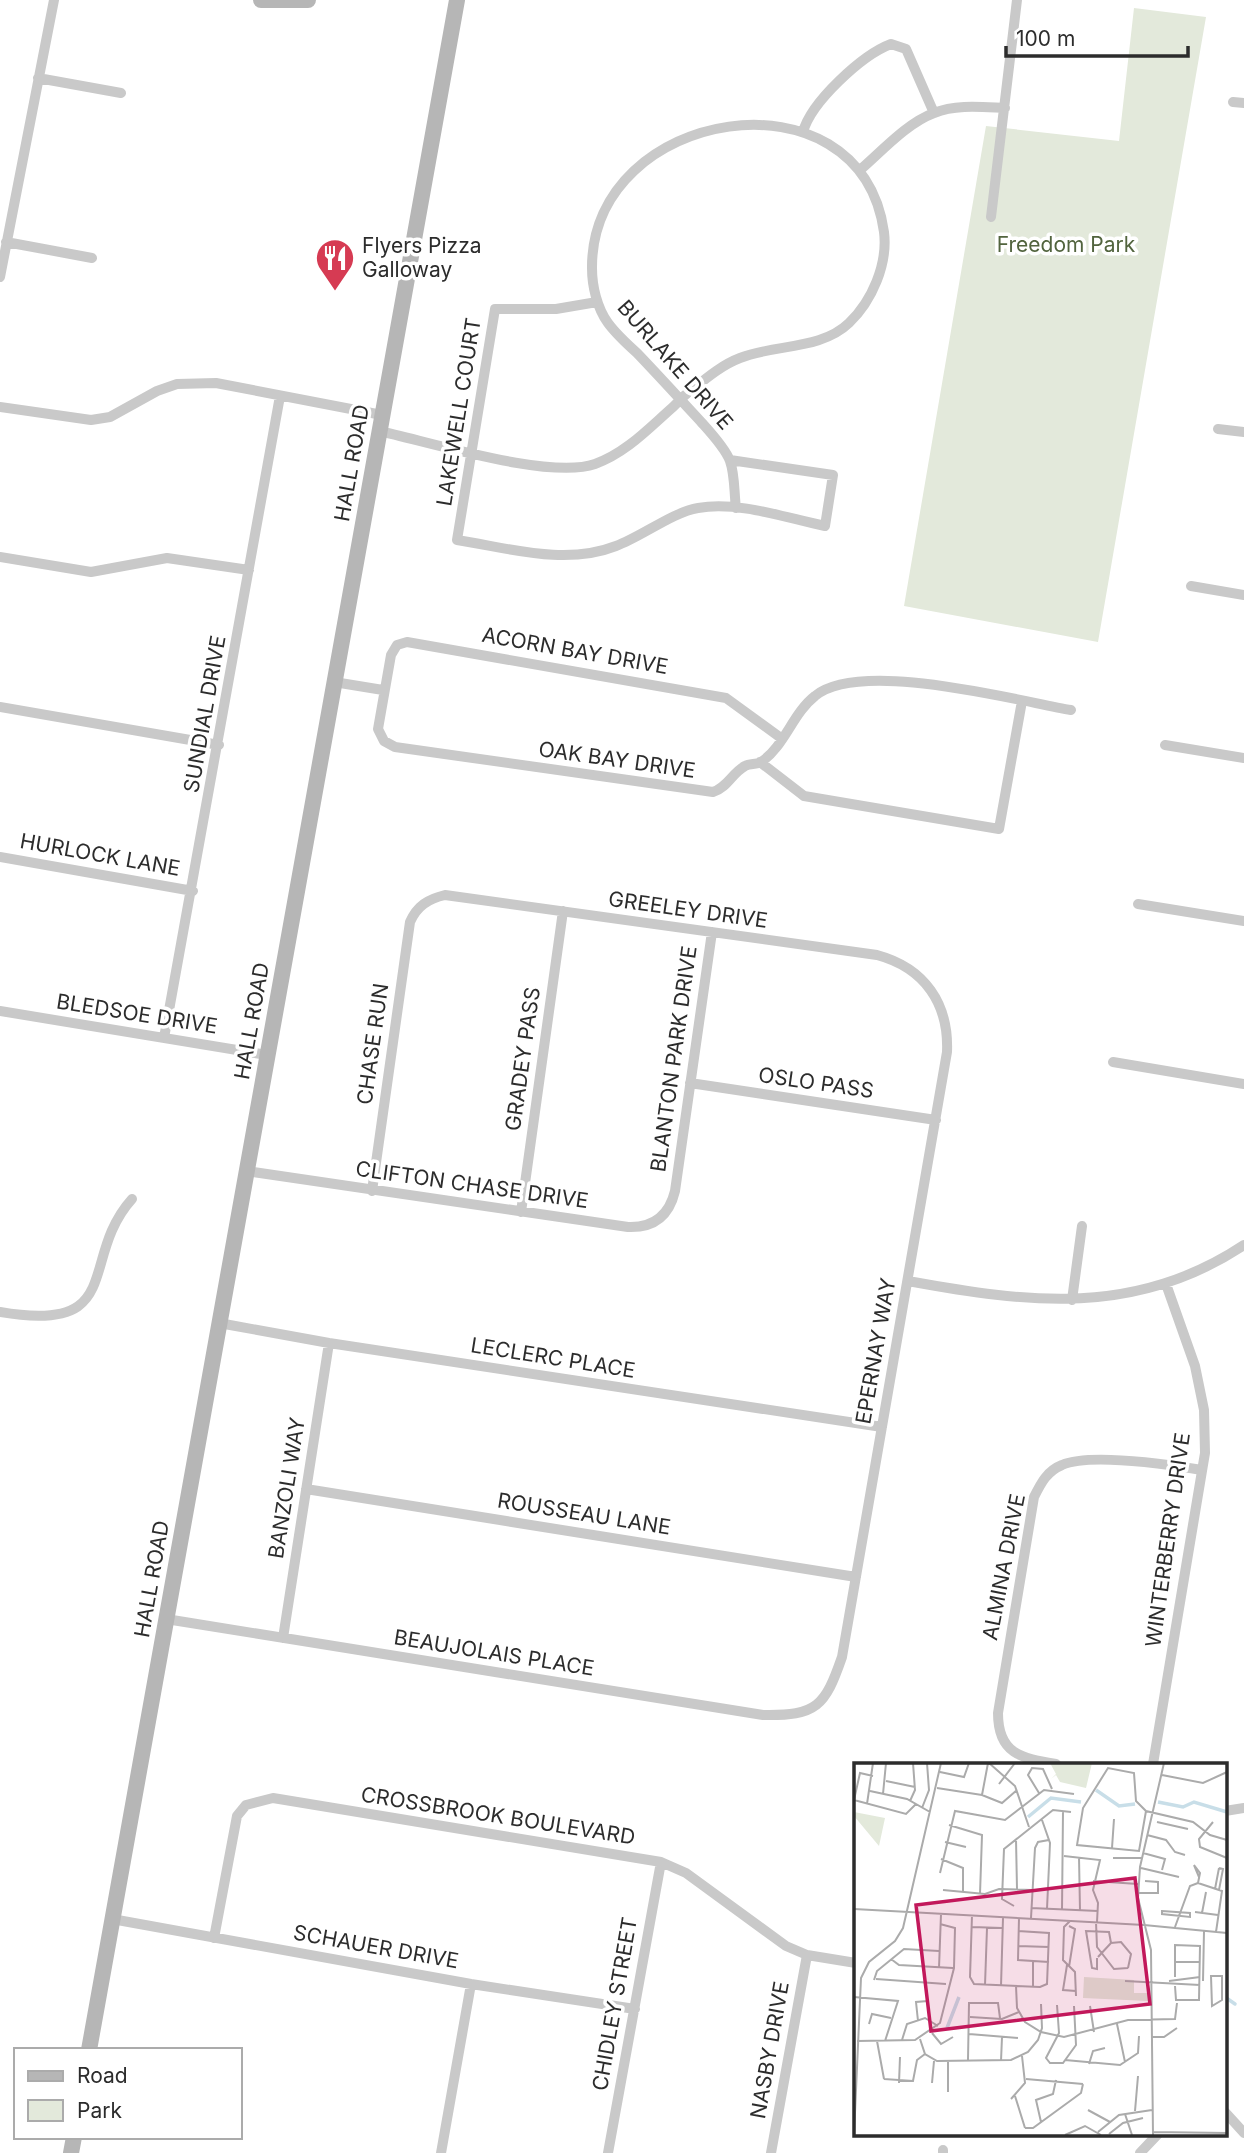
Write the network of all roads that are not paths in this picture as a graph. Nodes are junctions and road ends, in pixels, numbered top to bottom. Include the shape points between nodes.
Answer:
1 (54, 0) edge
2 (261, 0) edge
3 (308, 0) edge
4 (457, 0) edge
5 (1017, 0) edge
6 (38, 78) junction
7 (121, 93) dead end
8 (1005, 108) junction
9 (934, 113) junction
10 (803, 132) junction
11 (860, 170) junction
12 (991, 217) dead end
13 (6, 242) junction
14 (92, 258) dead end
15 (0, 277) edge
16 (597, 302) junction
17 (280, 396) junction
18 (680, 399) junction
19 (0, 407) edge
20 (380, 423) junction
21 (1218, 429) dead end
22 (1244, 432) edge
23 (472, 452) junction
24 (730, 460) junction
25 (736, 508) junction
26 (0, 557) edge
27 (249, 570) junction
28 (1192, 586) dead end
29 (1244, 595) edge
30 (334, 682) junction
31 (383, 690) junction
32 (1021, 701) junction
33 (0, 707) edge
34 (1071, 710) dead end
35 (781, 738) junction
36 (219, 745) junction
37 (1165, 745) dead end
38 (1244, 758) edge
39 (760, 762) junction
40 (0, 857) edge
41 (193, 891) junction
42 (1138, 904) dead end
43 (421, 905) joint
44 (563, 911) junction
45 (1244, 921) edge
46 (712, 932) junction
47 (937, 997) joint
48 (0, 1011) edge
49 (164, 1038) junction
50 (267, 1055) junction
51 (1113, 1062) dead end
52 (690, 1083) junction
53 (1244, 1084) edge
54 (936, 1120) junction
55 (246, 1171) junction
56 (372, 1191) junction
57 (675, 1191) joint
58 (132, 1199) dead end
59 (521, 1212) junction
60 (1082, 1226) dead end
61 (1244, 1245) edge
62 (908, 1281) junction
63 (1166, 1284) junction
64 (1072, 1300) junction
65 (0, 1312) edge
66 (219, 1323) junction
67 (329, 1343) junction
68 (883, 1427) junction
69 (1202, 1470) junction
70 (306, 1489) junction
71 (856, 1577) junction
72 (166, 1619) junction
73 (283, 1638) junction
74 (816, 1707) joint
75 (1049, 1763) edge
76 (1153, 1763) edge
77 (1244, 1808) edge
78 (1226, 1811) edge
79 (661, 1862) junction
80 (112, 1919) junction
81 (214, 1938) junction
82 (807, 1955) junction
83 (854, 1963) edge
84 (471, 1984) junction
85 (635, 2009) junction
86 (89, 2048) edge
87 (1226, 2113) edge
88 (1244, 2133) edge
89 (1156, 2136) edge
90 (441, 2153) edge
91 (608, 2153) edge
92 (771, 2153) edge
93 (1140, 2153) edge

1 - 6 street
2 - 3 street
4 - 20 street, HALL ROAD
5 - 8 street
6 - 7 street
6 - 13 street
8 - 9 street via 968,107
8 - 12 street
9 - 10 street via 906,49 891,44 831,89 807,119
9 - 11 street
10 - 11 street, BURLAKE DRIVE via 826,143
10 - 16 street, BURLAKE DRIVE via 749,125 710,130 668,145 637,169 605,208 595,237 592,272
11 - 18 street via 874,194 884,238 883,259 860,312 827,339 764,351 722,366
13 - 14 street
13 - 15 street
16 - 18 street, BURLAKE DRIVE via 607,323
16 - 23 street, LAKEWELL COURT via 556,309 495,309
17 - 19 street via 195,382 157,391 110,417 91,420
17 - 20 street
17 - 27 street, SUNDIAL DRIVE
18 - 23 street via 623,451 595,464 572,469 544,467
18 - 24 street, BURLAKE DRIVE
20 - 23 street
20 - 30 street, HALL ROAD
21 - 22 street
23 - 25 street, LAKEWELL COURT via 457,540 561,557 615,547 696,508
24 - 25 street, BURLAKE DRIVE
24 - 25 street via 833,475 825,526
26 - 27 street via 91,572 167,558
27 - 36 street, SUNDIAL DRIVE
28 - 29 street
30 - 31 street
30 - 50 street, HALL ROAD
31 - 35 street, ACORN BAY DRIVE via 393,649 407,642 420,643 726,698
31 - 39 street, OAK BAY DRIVE via 378,729 384,741 395,747 713,792 724,788 745,766
32 - 34 street, OAK BAY DRIVE
32 - 35 street, OAK BAY DRIVE via 897,679 836,686 815,696
32 - 39 street via 999,829 804,796
33 - 36 street
35 - 39 street, OAK BAY DRIVE
36 - 41 street, SUNDIAL DRIVE
37 - 38 street
40 - 41 street, HURLOCK LANE
41 - 49 street, SUNDIAL DRIVE
42 - 45 street
43 - 44 street, GREELEY DRIVE via 445,895
43 - 56 street, CHASE RUN via 410,922
44 - 46 street, GREELEY DRIVE
44 - 59 street, GRADEY PASS
46 - 47 street, GREELEY DRIVE via 891,959 920,976
46 - 52 street, BLANTON PARK DRIVE
47 - 54 street, EPERNAY WAY via 948,1034
48 - 49 street, BLEDSOE DRIVE
49 - 50 street, BLEDSOE DRIVE
50 - 55 street, HALL ROAD
51 - 53 street
52 - 54 street, OSLO PASS
52 - 57 street, BLANTON PARK DRIVE
54 - 62 street, EPERNAY WAY
55 - 56 street, CLIFTON CHASE DRIVE
55 - 66 street, HALL ROAD
56 - 59 street, CLIFTON CHASE DRIVE
57 - 59 street, CLIFTON CHASE DRIVE via 667,1212 652,1224 638,1227
58 - 65 street via 116,1217 96,1287 86,1298 48,1317
60 - 64 street
61 - 63 street
62 - 64 street via 999,1297
62 - 68 street, EPERNAY WAY
63 - 64 street
63 - 69 street, WINTERBERRY DRIVE via 1205,1410
66 - 67 street, LECLERC PLACE
66 - 72 street, HALL ROAD
67 - 68 street, LECLERC PLACE
67 - 70 street, BANZOLI WAY
68 - 71 street, EPERNAY WAY
69 - 75 street, ALMINA DRIVE via 1133,1461 1076,1462 1044,1477 1034,1497 998,1728 1015,1754
69 - 76 street, WINTERBERRY DRIVE
70 - 71 street, ROUSSEAU LANE
70 - 73 street, BANZOLI WAY
71 - 74 street, EPERNAY WAY via 842,1657 827,1694
72 - 73 street, BEAUJOLAIS PLACE
72 - 80 street, HALL ROAD
73 - 74 street, BEAUJOLAIS PLACE via 763,1715
77 - 78 street
79 - 81 street, CROSSBROOK BOULEVARD via 273,1798 257,1800 237,1816
79 - 82 street, CROSSBROOK BOULEVARD via 686,1873 786,1946
79 - 85 street, CHIDLEY STREET
80 - 81 street, SCHAUER DRIVE
80 - 86 street, HALL ROAD
81 - 84 street, SCHAUER DRIVE
82 - 83 street, CROSSBROOK BOULEVARD
82 - 92 street, NASBY DRIVE
84 - 85 street, SCHAUER DRIVE
84 - 90 street
85 - 91 street, CHIDLEY STREET
87 - 88 street
89 - 93 street

